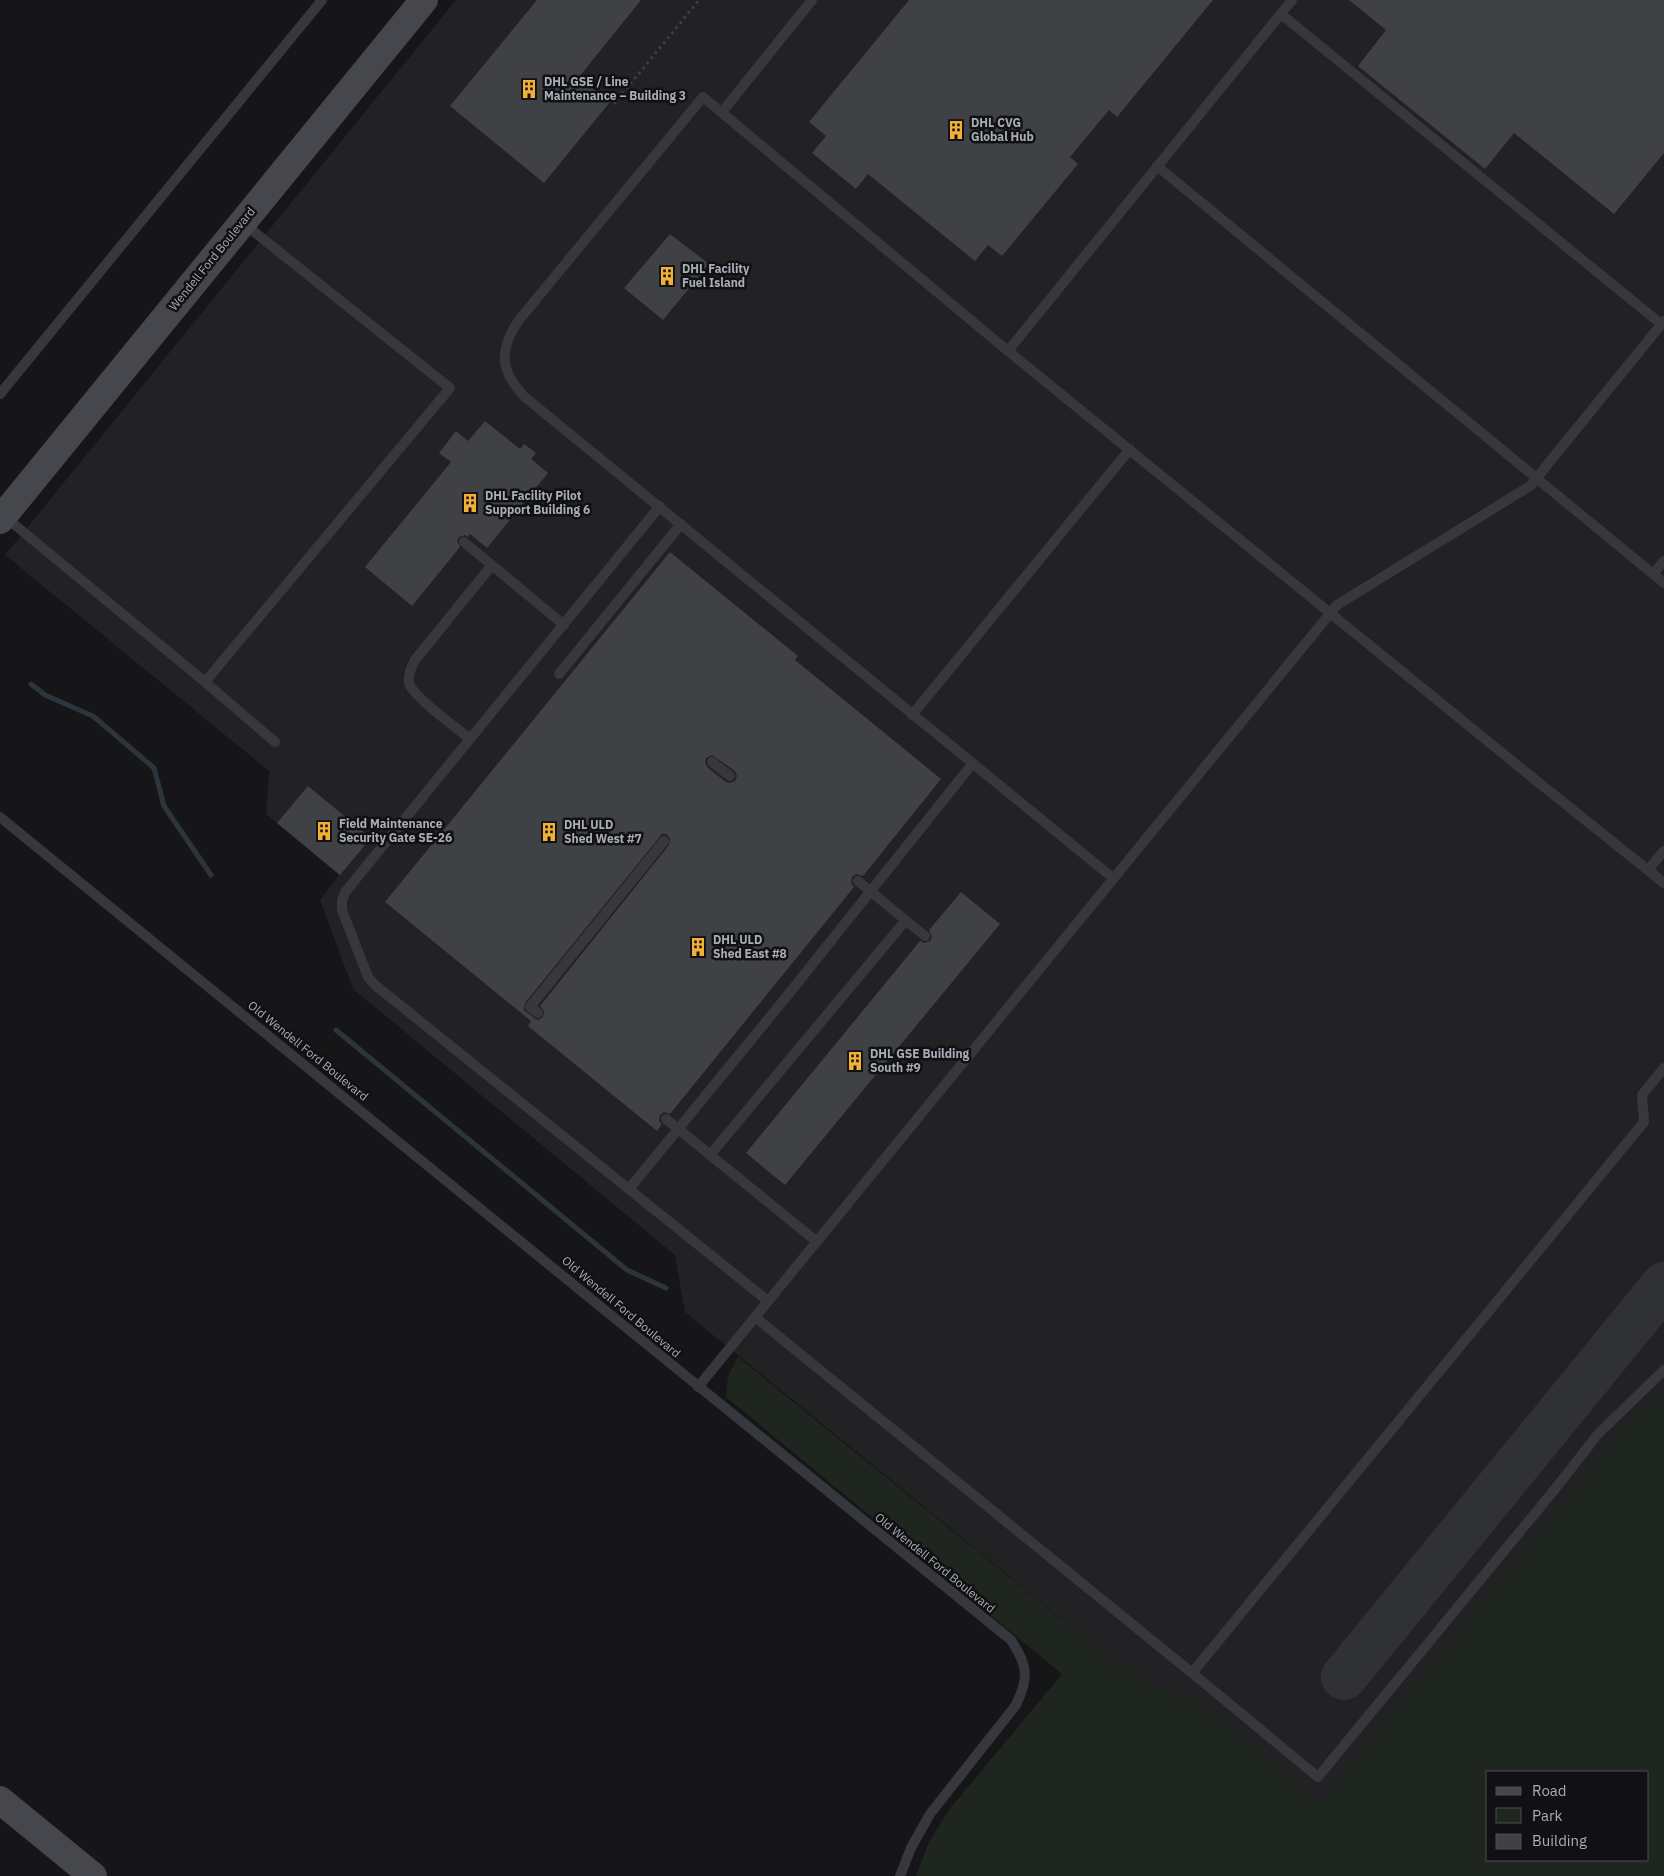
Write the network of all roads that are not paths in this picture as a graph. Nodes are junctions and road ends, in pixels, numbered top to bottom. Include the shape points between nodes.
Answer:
1 (322, 0) edge
2 (424, 0) edge
3 (812, 0) edge
4 (1292, 0) edge
5 (1281, 14) junction
6 (722, 112) junction
7 (1156, 166) junction
8 (242, 222) junction
9 (1663, 323) edge
10 (1008, 351) junction
11 (0, 394) edge
12 (1130, 449) junction
13 (1536, 478) junction
14 (660, 506) junction
15 (2, 518) edge
16 (681, 524) junction
17 (464, 542) dead end
18 (1664, 561) edge
19 (492, 565) junction
20 (1653, 574) junction
21 (1664, 583) edge
22 (1330, 613) junction
23 (564, 625) junction
24 (559, 674) dead end
25 (205, 682) junction
26 (912, 715) junction
27 (470, 739) junction
28 (275, 742) dead end
29 (712, 762) dead end
30 (973, 763) junction
31 (730, 776) dead end
32 (0, 817) edge
33 (664, 840) dead end
34 (1664, 851) edge
35 (1648, 870) junction
36 (1114, 878) junction
37 (858, 882) dead end
38 (1664, 883) edge
39 (870, 891) junction
40 (906, 920) junction
41 (925, 936) dead end
42 (538, 1013) dead end
43 (1664, 1068) edge
44 (666, 1119) dead end
45 (678, 1128) junction
46 (710, 1155) junction
47 (628, 1189) junction
48 (816, 1241) junction
49 (768, 1301) junction
50 (755, 1317) junction
51 (1664, 1370) edge
52 (698, 1387) junction
53 (1192, 1673) junction
54 (0, 1800) edge
55 (93, 1876) edge
56 (900, 1876) edge

1 - 11 lane
2 - 8 street, Wendell Ford Boulevard
3 - 6 lane
4 - 5 lane
5 - 7 lane
5 - 9 lane
6 - 10 lane
6 - 14 lane via 703,97 518,320 506,345 506,372 526,398
7 - 10 lane
7 - 13 lane
8 - 15 street, Wendell Ford Boulevard
8 - 25 lane via 450,388
9 - 13 lane
10 - 12 lane
12 - 22 lane
12 - 26 lane
13 - 20 lane
13 - 22 lane via 1530,486 1337,605
14 - 16 lane
14 - 23 lane
15 - 25 lane
16 - 24 lane
16 - 26 lane
17 - 19 lane
18 - 20 lane
19 - 23 lane
19 - 27 lane via 415,660 409,672 410,684 417,695
20 - 21 lane
22 - 35 lane
22 - 36 lane
23 - 27 lane
25 - 28 lane
26 - 30 lane
27 - 47 lane via 346,891 342,910 368,977 375,985
29 - 31 lane
30 - 36 lane
30 - 39 lane
32 - 52 lane, Old Wendell Ford Boulevard
33 - 42 lane via 530,1008
34 - 35 lane
35 - 38 lane
36 - 48 lane
37 - 39 lane
39 - 40 lane
39 - 45 lane
40 - 41 lane
40 - 46 lane
43 - 53 lane via 1642,1095 1644,1122
44 - 45 lane
45 - 46 lane
45 - 47 lane
46 - 48 lane
47 - 49 lane
48 - 49 lane
49 - 50 lane
50 - 52 lane
50 - 53 lane
51 - 53 lane via 1598,1434 1318,1777
52 - 56 lane, Old Wendell Ford Boulevard via 1011,1640 1021,1655 1024,1688 1016,1705 930,1814 910,1848
54 - 55 street

